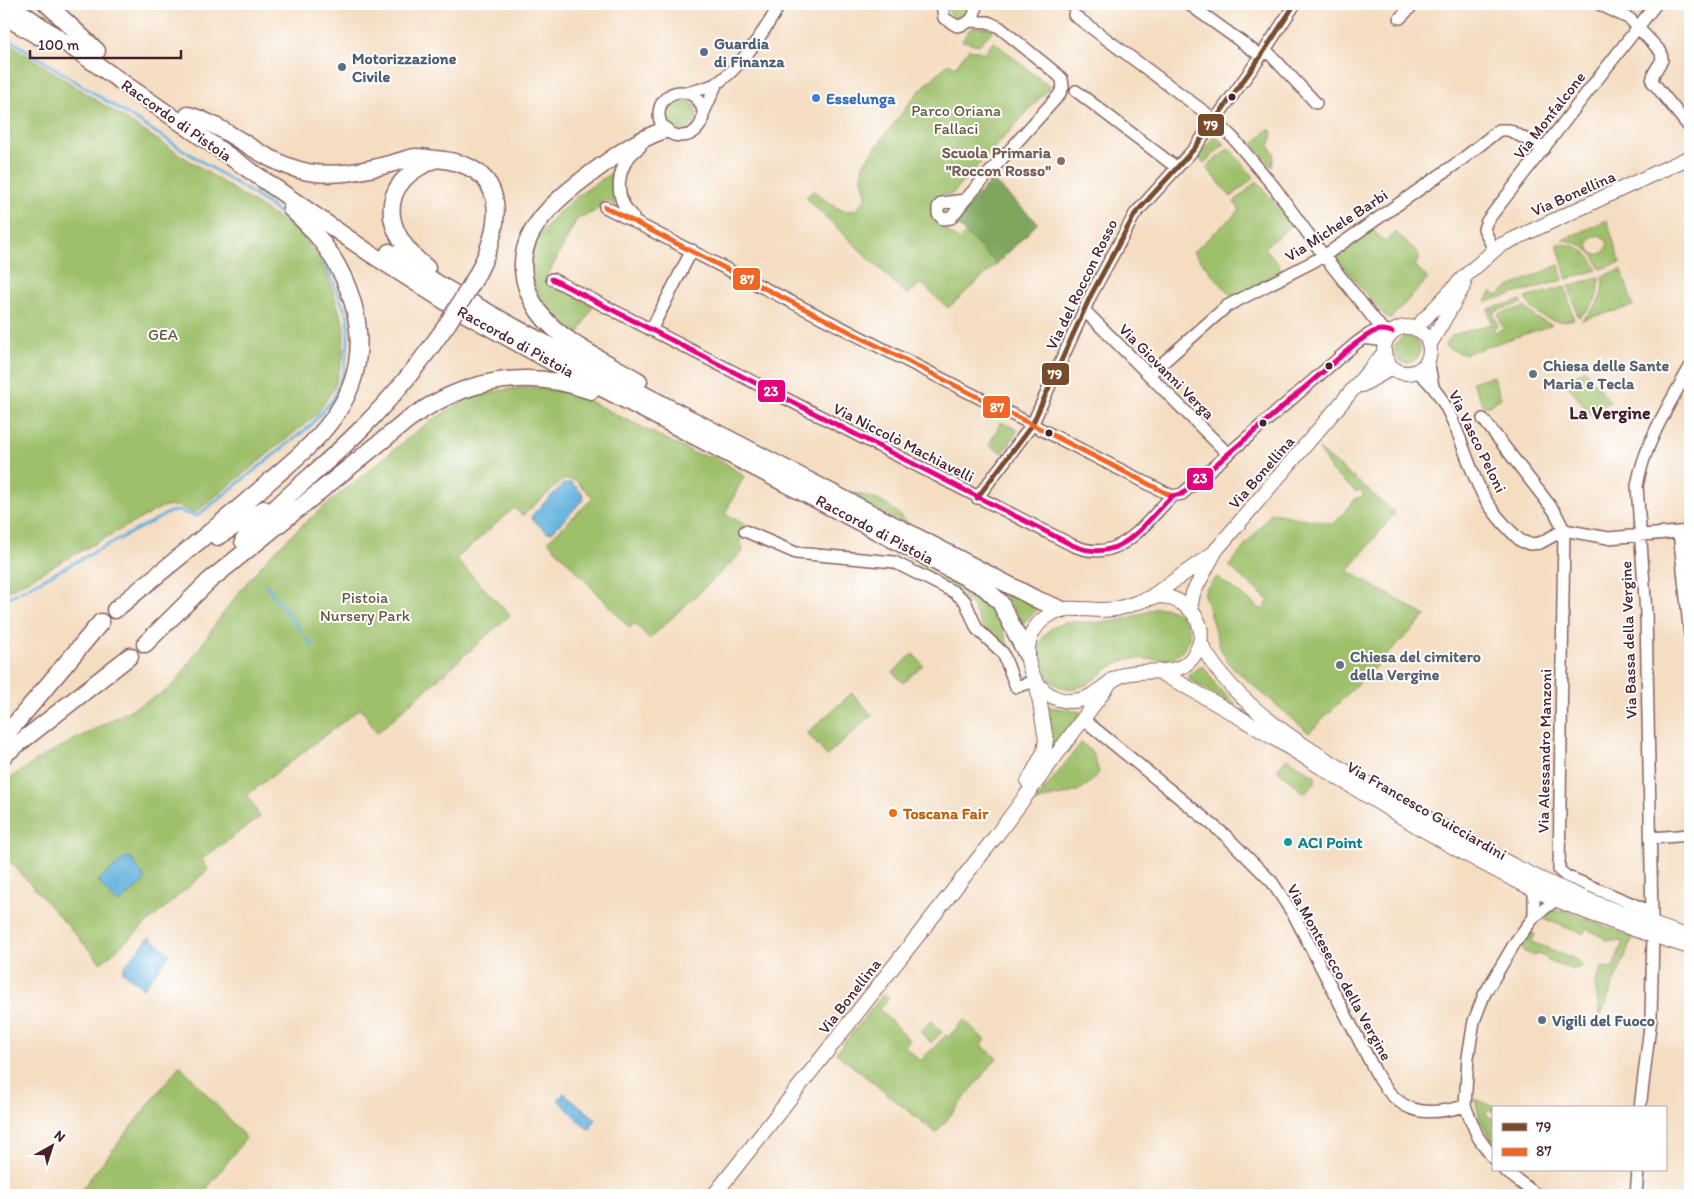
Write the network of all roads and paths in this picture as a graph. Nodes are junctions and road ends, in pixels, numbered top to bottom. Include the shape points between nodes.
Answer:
1 (9, 4) edge
2 (28, 4) edge
3 (47, 4) edge
4 (780, 4) edge
5 (942, 4) edge
6 (1190, 4) edge
7 (1295, 4) edge
8 (1414, 4) edge
9 (1599, 4) edge
10 (1656, 4) edge
11 (973, 12) edge
12 (1074, 15) dead end
13 (4, 16) edge
14 (1400, 18) dead end
15 (1638, 27) junction
16 (1264, 53) junction
17 (94, 56) junction
18 (717, 83) junction
19 (1076, 91) dead end
20 (687, 92) junction
21 (1316, 102) dead end
22 (704, 112) junction
23 (188, 115) junction
24 (1214, 120) junction
25 (1690, 128) edge
26 (667, 132) junction
27 (1544, 149) junction
28 (1690, 157) edge
29 (436, 159) junction
30 (1177, 168) junction
31 (251, 172) junction
32 (965, 200) dead end
33 (605, 207) dead end
34 (638, 222) junction
35 (692, 250) junction
36 (1494, 250) junction
37 (1324, 256) junction
38 (1475, 268) junction
39 (552, 279) dead end
40 (1084, 310) junction
41 (485, 311) junction
42 (1416, 328) junction
43 (651, 330) junction
44 (1386, 339) junction
45 (1430, 344) junction
46 (1428, 360) junction
47 (1690, 366) edge
48 (1392, 368) junction
49 (1416, 371) junction
50 (1149, 375) junction
51 (1434, 387) junction
52 (1352, 393) junction
53 (652, 414) junction
54 (1483, 419) dead end
55 (1032, 425) junction
56 (729, 440) junction
57 (1228, 454) junction
58 (294, 489) junction
59 (1172, 496) junction
60 (977, 498) junction
61 (1564, 530) junction
62 (745, 531) dead end
63 (1684, 532) edge
64 (1640, 536) junction
65 (1216, 550) junction
66 (188, 552) junction
67 (209, 581) junction
68 (1151, 597) junction
69 (114, 610) dead end
70 (1063, 610) junction
71 (1190, 610) junction
72 (101, 622) dead end
73 (1690, 636) edge
74 (1200, 642) junction
75 (144, 644) dead end
76 (1026, 655) junction
77 (130, 656) dead end
78 (1161, 673) junction
79 (1112, 680) junction
80 (1036, 683) junction
81 (1083, 719) junction
82 (4, 737) edge
83 (4, 755) edge
84 (1009, 818) junction
85 (1690, 835) edge
86 (1652, 838) junction
87 (1534, 889) junction
88 (1557, 899) junction
89 (1534, 917) junction
90 (1652, 924) junction
91 (1690, 937) edge
92 (1690, 947) edge
93 (1465, 1106) junction
94 (1640, 1106) edge
95 (1492, 1157) edge
96 (1507, 1172) edge
97 (1638, 1172) edge
98 (714, 1195) edge
99 (1537, 1195) edge
100 (1636, 1195) edge

1 - 17 highway, Raccordo di Pistoia
2 - 17 highway, Raccordo di Pistoia
3 - 17 highway
4 - 18 street via 756,41
5 - 11 street via 943,16 951,24 960,26
6 - 16 street
7 - 16 street, Via del Roccon Rosso
8 - 14 street
9 - 15 street via 1626,16
10 - 15 street, Via Monfalcone
11 - 32 street via 999,28 1057,74 1063,87 1059,96
12 - 24 street
13 - 17 highway via 67,52
15 - 25 street via 1663,54 1652,81
15 - 27 street, Via Monfalcone
16 - 21 street
16 - 24 street, Via del Roccon Rosso
17 - 23 highway, Raccordo di Pistoia
17 - 31 highway, Raccordo di Pistoia
18 - 20 street
18 - 22 street
19 - 30 street
20 - 22 street via 700,102
20 - 26 street via 672,93 661,104 659,118
22 - 26 street via 702,123 693,133 681,137
23 - 29 highway via 212,122 274,161 308,172 339,174 413,157
23 - 41 highway, Raccordo di Pistoia via 385,250
24 - 30 street, Via del Roccon Rosso
24 - 37 street via 1275,188
26 - 34 street via 644,144 624,164 619,184 620,198 625,209
26 - 56 highway via 640,140 616,155 546,210 526,244 524,275 534,302 552,326
27 - 36 street, Via Monfalcone via 1485,223 1485,231
27 - 37 street, Via Michele Barbi via 1512,131 1501,129
28 - 36 main road, Via Bonellina
29 - 41 highway via 409,172 398,186 392,205 394,227 420,263
29 - 58 highway, bridge via 470,166 486,182 494,197 493,237 474,280 414,370 376,414
30 - 40 street, Via del Roccon Rosso via 1135,214
31 - 53 highway, Raccordo di Pistoia via 460,310
31 - 66 highway via 306,223 337,262 356,313 356,362 345,398 324,430
33 - 34 street
34 - 35 street
35 - 43 street
35 - 55 street
36 - 38 main road, Via Bonellina
37 - 44 street
37 - 50 street, Via Michele Barbi via 1227,306
38 - 42 main road, Via Bonellina
38 - 45 main road, Via Bonellina
39 - 43 street, Via Niccolò Machiavelli
40 - 50 street, Via Giovanni Verga
40 - 55 street, Via del Roccon Rosso
41 - 56 highway, Raccordo di Pistoia
42 - 44 main road via 1403,327
42 - 45 main road
43 - 60 street, Via Niccolò Machiavelli
44 - 48 main road
44 - 52 main road, Via Bonellina
44 - 57 street, Via Niccolò Machiavelli via 1363,338
45 - 46 main road, Via Bonellina
46 - 49 main road
46 - 51 street, Via Vasco Peloni
47 - 64 street, Via Bassa della Vergine via 1655,433 1640,470 1637,486
48 - 49 main road via 1404,373
48 - 52 main road, Via Bonellina
49 - 51 street, Via Vasco Peloni
50 - 57 street, Via Giovanni Verga
51 - 61 street, Via Vasco Peloni via 1456,428 1482,494 1516,537 1534,544
52 - 65 main road, Via Bonellina
53 - 67 highway via 622,406 578,386 531,378 488,381 460,390 409,419
53 - 76 highway, Raccordo di Pistoia via 984,587 1000,602
54 - 61 street, Via Vasco Peloni via 1555,512
55 - 59 street
55 - 60 street, Via del Roccon Rosso
56 - 70 highway, Raccordo di Pistoia
57 - 59 street, Via Niccolò Machiavelli via 1180,495
58 - 66 highway via 246,521
58 - 67 highway
59 - 60 street, Via Niccolò Machiavelli via 1126,542 1102,552 1079,549
61 - 64 street via 1601,538
61 - 90 street, Via Alessandro Manzoni via 1559,870
62 - 80 street via 796,553 894,562 946,587 963,598 977,629 1003,653 1016,687
63 - 64 street
63 - 73 street
64 - 86 street, Via Bassa della Vergine via 1646,606
65 - 68 main road, Via Bonellina
65 - 71 main road, Via Bonellina via 1193,593
66 - 69 highway
67 - 75 highway
68 - 70 main road via 1116,609
68 - 71 main road via 1172,598
70 - 76 main road via 1049,614 1039,623 1030,636
71 - 74 main road via 1198,622
72 - 82 highway
74 - 78 main road via 1196,654 1187,664
74 - 90 main road, Via Francesco Guicciardini via 1221,676 1242,696 1329,761 1518,868
76 - 80 main road, Via Bonellina
77 - 83 highway
78 - 79 main road via 1134,672
78 - 87 main road, Via Francesco Guicciardini via 1232,712 1450,844
79 - 80 main road via 1089,697 1076,700 1056,697
79 - 81 main road, Via Bonellina
80 - 84 main road, Via Bonellina via 1046,735 1045,746
81 - 84 main road, Via Bonellina
81 - 93 street, Via Montesecco della Vergine via 1213,824 1272,882 1288,905 1392,1095 1409,1108 1425,1113
84 - 98 main road, Via Bonellina
85 - 86 street
86 - 90 street, Via Bassa della Vergine
87 - 88 main road, Via Francesco Guicciardini
87 - 89 street
88 - 89 street
88 - 90 main road, Via Francesco Guicciardini
89 - 93 street via 1516,941 1479,1008 1468,1057
90 - 91 main road, Via Francesco Guicciardini
90 - 92 main road, Via Francesco Guicciardini
90 - 94 street, Via Bassa della Vergine via 1651,1018
93 - 95 street via 1478,1137
96 - 99 street
97 - 100 street

